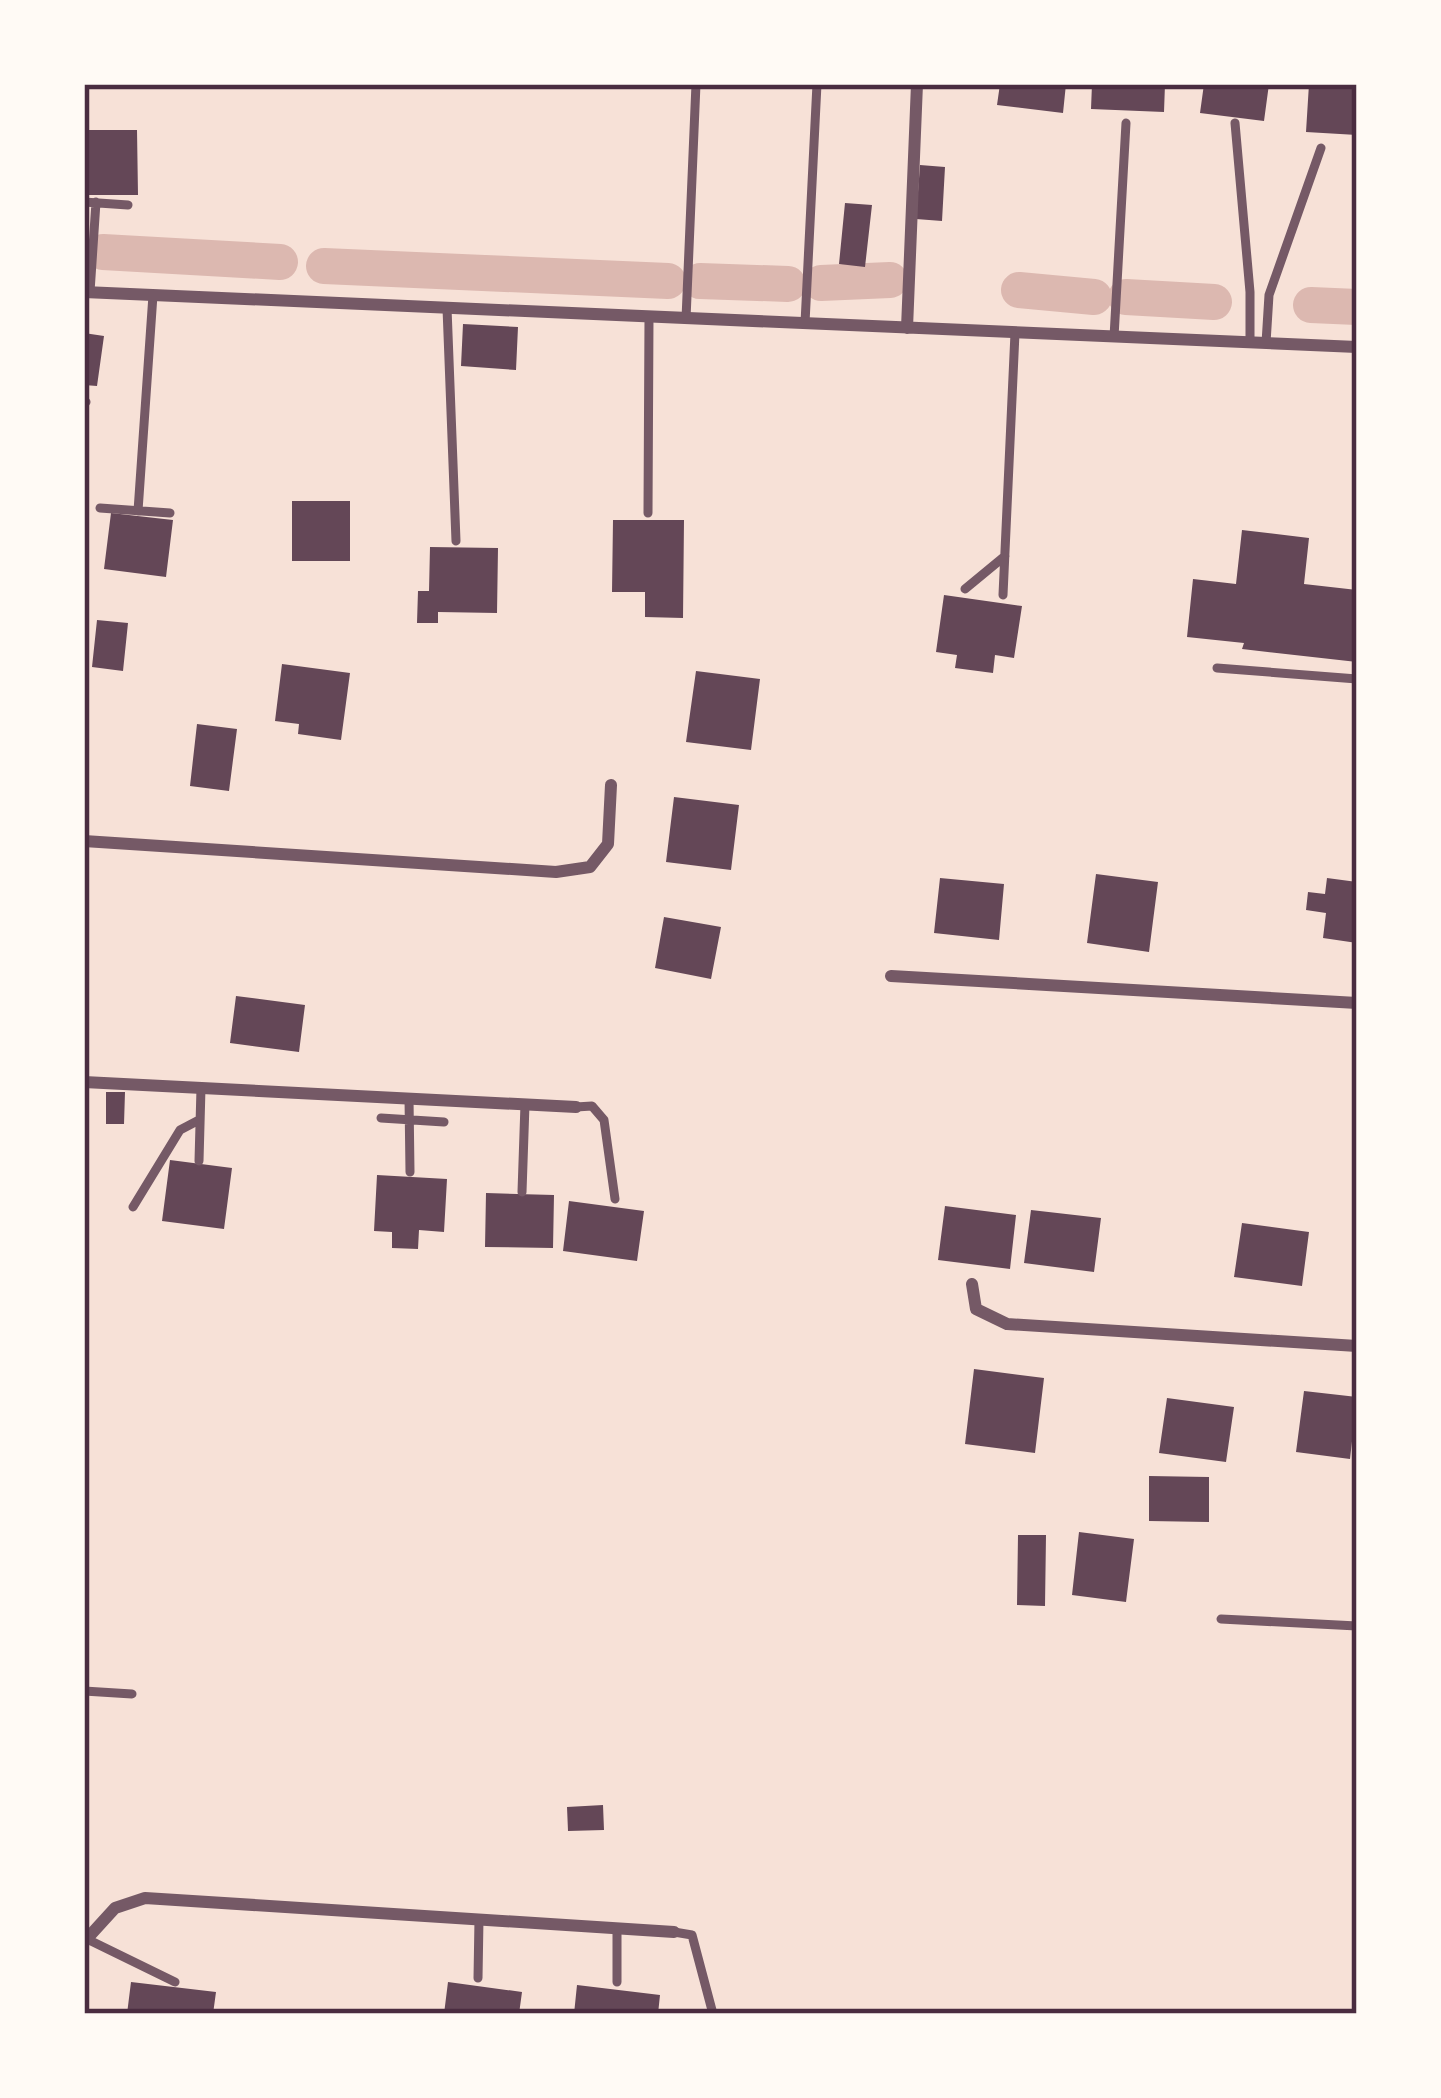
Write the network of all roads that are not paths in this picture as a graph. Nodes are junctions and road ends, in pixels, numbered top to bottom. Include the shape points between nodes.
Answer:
1 (696, 84) edge
2 (817, 84) edge
3 (916, 84) edge
4 (1126, 123) dead end
5 (1235, 123) dead end
6 (1321, 148) dead end
7 (84, 202) edge
8 (97, 202) junction
9 (128, 205) dead end
10 (87, 292) edge
11 (153, 295) junction
12 (447, 308) junction
13 (649, 317) junction
14 (686, 319) junction
15 (805, 323) junction
16 (908, 328) junction
17 (1015, 333) junction
18 (1114, 337) junction
19 (1250, 343) junction
20 (1266, 343) junction
21 (1357, 347) edge
22 (100, 508) dead end
23 (138, 511) junction
24 (648, 513) dead end
25 (170, 514) dead end
26 (456, 541) dead end
27 (1005, 556) junction
28 (965, 589) dead end
29 (1004, 595) dead end
30 (1217, 668) dead end
31 (1357, 679) edge
32 (611, 784) dead end
33 (84, 841) edge
34 (891, 976) dead end
35 (1357, 1003) edge
36 (84, 1082) edge
37 (200, 1088) junction
38 (409, 1098) junction
39 (525, 1104) junction
40 (576, 1107) joint
41 (381, 1118) dead end
42 (199, 1120) junction
43 (408, 1120) junction
44 (444, 1122) dead end
45 (199, 1161) dead end
46 (410, 1172) dead end
47 (522, 1192) dead end
48 (615, 1198) dead end
49 (134, 1207) dead end
50 (973, 1284) dead end
51 (1357, 1346) edge
52 (1221, 1619) dead end
53 (1357, 1626) edge
54 (84, 1691) edge
55 (132, 1694) dead end
56 (479, 1919) junction
57 (616, 1928) junction
58 (674, 1932) joint
59 (86, 1941) edge
60 (478, 1978) dead end
61 (175, 1982) dead end
62 (617, 1982) dead end
63 (713, 2014) edge

1 - 14 lane
2 - 15 lane
3 - 16 street
4 - 18 lane
5 - 19 lane
6 - 20 lane via 1269,295
7 - 8 lane
8 - 9 lane
8 - 10 lane
10 - 11 street
11 - 12 street
11 - 23 lane
12 - 13 street
12 - 26 lane
13 - 14 street
13 - 24 lane
14 - 15 street
15 - 16 street
16 - 17 street
17 - 18 street
17 - 27 lane
18 - 19 street
19 - 20 street
20 - 21 street
22 - 23 lane
23 - 25 lane
27 - 28 lane
27 - 29 lane
30 - 31 lane
32 - 33 street via 608,844 590,867 556,872
34 - 35 street
36 - 37 street
37 - 38 street
37 - 42 lane
38 - 39 street
38 - 43 lane
39 - 40 street
39 - 47 lane
40 - 48 lane via 592,1106 604,1120
41 - 43 lane
42 - 45 lane
42 - 49 lane via 180,1130
43 - 44 lane
43 - 46 lane
50 - 51 street via 976,1310 1007,1324
52 - 53 lane
54 - 55 lane
56 - 57 street
56 - 59 street via 145,1898 115,1908
56 - 60 lane
57 - 58 street
57 - 62 lane
58 - 63 lane via 692,1934
59 - 61 lane

